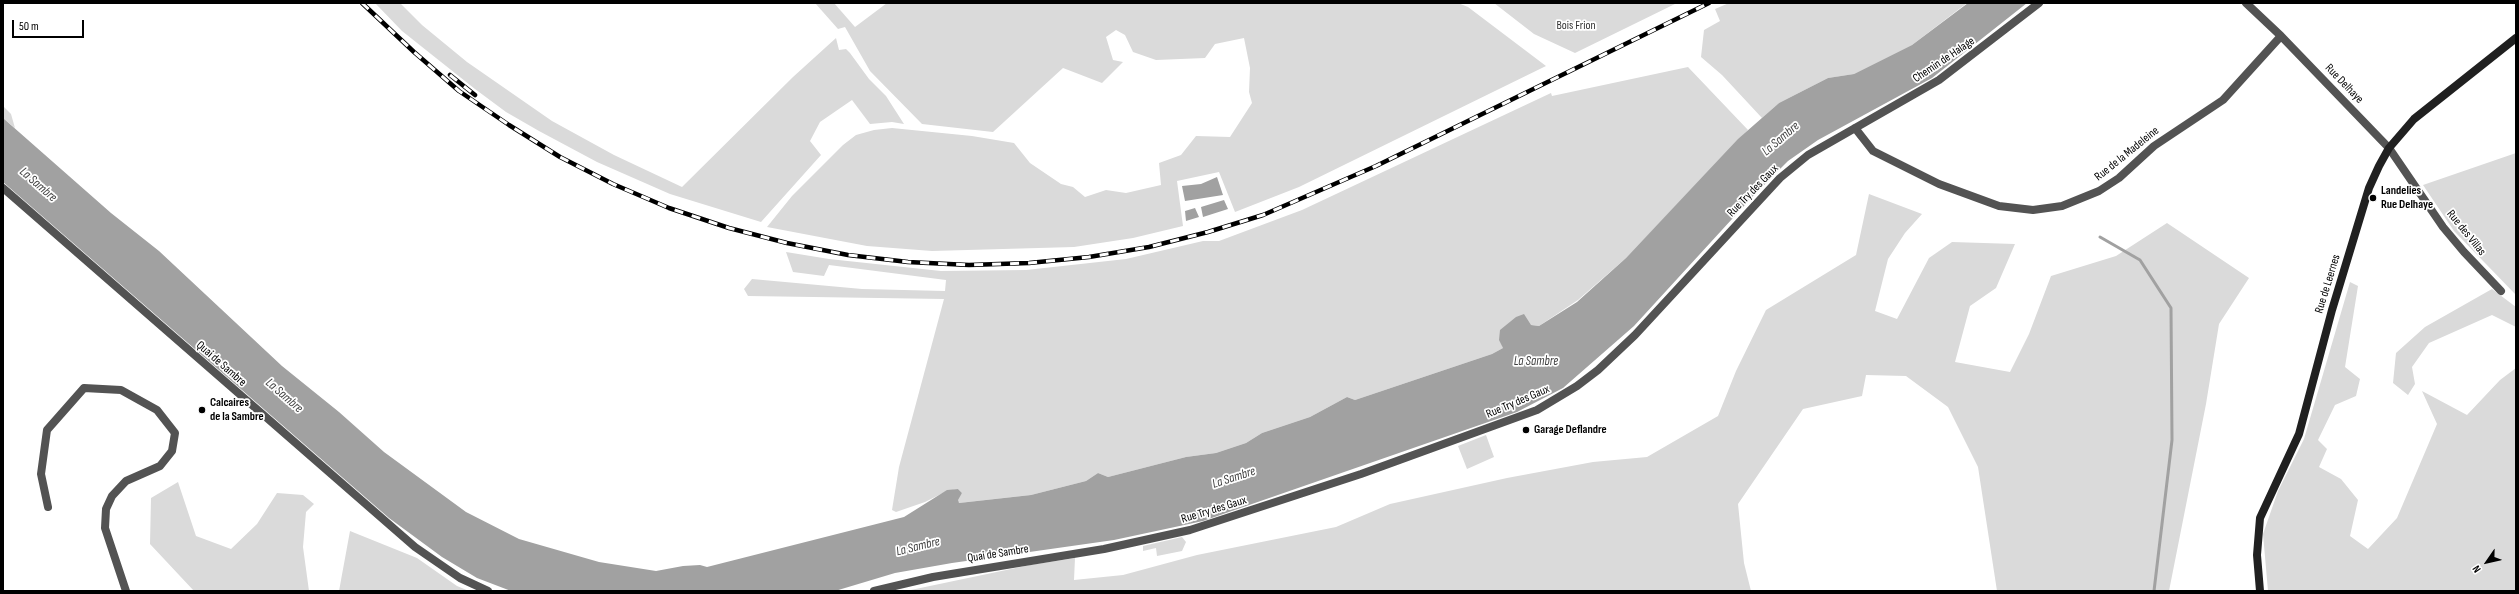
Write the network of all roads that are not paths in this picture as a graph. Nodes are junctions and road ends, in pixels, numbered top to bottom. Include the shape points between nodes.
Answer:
1 (2039, 3) edge
2 (2246, 3) edge
3 (2281, 36) junction
4 (2516, 38) edge
5 (1855, 128) junction
6 (2389, 148) junction
7 (3, 188) edge
8 (2501, 291) dead end
9 (48, 507) dead end
10 (1127, 545) joint
11 (126, 591) edge
12 (488, 591) edge
13 (874, 591) edge
14 (2260, 591) edge

1 - 5 street, Chemin de Halage via 1939,80
2 - 3 street, Rue Delhaye
3 - 5 street, Rue de la Madeleine via 2222,100 2154,146 2119,178 2099,192 2062,206 2033,210 1999,206 1939,184 1873,152
3 - 6 street, Rue Delhaye
4 - 6 street, Rue de Leernes via 2414,119
5 - 10 street, Rue Try des Gaux via 1808,156 1780,178 1635,335 1598,370 1555,400 1518,418 1241,515
6 - 8 street, Rue des Villas via 2443,227
6 - 14 street, Rue de Leernes via 2370,188 2332,310 2299,434 2260,518 2257,556
7 - 12 street, Quai de Sambre via 397,533 437,564
9 - 11 street via 41,474 47,430 84,388 120,390 157,410 175,433 172,451 160,466 126,481 112,496 106,509 105,528
10 - 13 street, Quai de Sambre via 933,577

